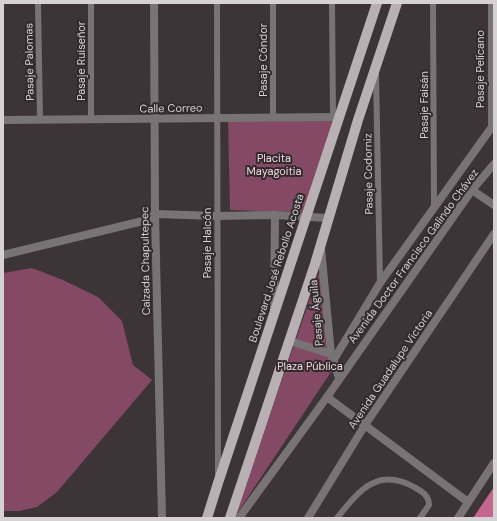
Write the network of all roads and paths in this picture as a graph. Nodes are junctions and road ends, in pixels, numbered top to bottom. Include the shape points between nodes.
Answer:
1 (38, 3) edge
2 (91, 3) edge
3 (154, 3) edge
4 (217, 3) edge
5 (273, 3) edge
6 (332, 3) edge
7 (377, 3) edge
8 (391, 3) edge
9 (397, 3) edge
10 (433, 3) edge
11 (491, 3) edge
12 (376, 65) junction
13 (336, 117) junction
14 (217, 118) junction
15 (273, 118) junction
16 (155, 119) junction
17 (3, 120) edge
18 (40, 120) junction
19 (91, 120) junction
20 (493, 129) edge
21 (494, 164) edge
22 (472, 190) junction
23 (494, 205) edge
24 (434, 208) junction
25 (155, 214) junction
26 (275, 215) junction
27 (217, 216) junction
28 (306, 217) junction
29 (328, 218) junction
30 (494, 234) edge
31 (321, 245) junction
32 (3, 255) edge
33 (380, 283) junction
34 (274, 315) junction
35 (290, 341) junction
36 (332, 357) junction
37 (339, 378) junction
38 (327, 397) junction
39 (365, 425) junction
40 (494, 463) edge
41 (218, 483) junction
42 (468, 502) junction
43 (162, 518) edge
44 (207, 518) edge
45 (230, 518) edge
46 (239, 518) edge
47 (308, 518) edge
48 (336, 518) edge
49 (420, 518) edge
50 (458, 518) edge

1 - 18 lane, Pasaje Palomas
2 - 19 lane, Pasaje Ruiseñor
3 - 16 street, Calzada Chapultepec
4 - 14 lane, Pasaje Halcón
5 - 15 lane, Pasaje Cóndor
6 - 13 lane
7 - 13 main road, Boulevard José Rebollo Acosta
8 - 12 main road via 376,48
9 - 12 main road
10 - 24 lane, Pasaje Faisán
11 - 20 lane, Pasaje Pelícano
12 - 29 main road
12 - 33 lane, Pasaje Codorniz
13 - 15 street, Calle Correo
13 - 28 main road, Boulevard José Rebollo Acosta
14 - 15 street, Calle Correo
14 - 16 street, Calle Correo
14 - 27 lane, Pasaje Halcón
16 - 19 street, Calle Correo
16 - 25 street, Calzada Chapultepec
17 - 18 street, Calle Correo
18 - 19 street, Calle Correo
20 - 24 street, Avenida Doctor Francisco Galindo Chávez
21 - 22 street, Avenida Doctor Francisco Galindo Chávez
22 - 23 street
22 - 37 street, Avenida Doctor Francisco Galindo Chávez
24 - 33 street, Avenida Doctor Francisco Galindo Chávez
25 - 27 street
25 - 32 street via 147,220
25 - 43 street, Calzada Chapultepec
26 - 27 street
26 - 28 street
26 - 34 street
27 - 41 lane, Pasaje Halcón
28 - 29 street
28 - 34 main road, Boulevard José Rebollo Acosta
29 - 31 main road
30 - 39 street, Avenida Guadalupe Victoria
31 - 35 main road
31 - 36 street, Pasaje Águila
33 - 36 street, Avenida Doctor Francisco Galindo Chávez
34 - 41 main road, Boulevard José Rebollo Acosta
35 - 36 street
35 - 45 main road
36 - 37 street, Pasaje Águila
37 - 38 street, Avenida Doctor Francisco Galindo Chávez
38 - 39 street
38 - 46 street, Avenida Doctor Francisco Galindo Chávez
39 - 42 street
39 - 47 street, Avenida Guadalupe Victoria
40 - 42 street
41 - 44 main road, Boulevard José Rebollo Acosta
42 - 50 street
48 - 49 lane via 356,494 370,483 383,480 408,484 428,497 429,505

